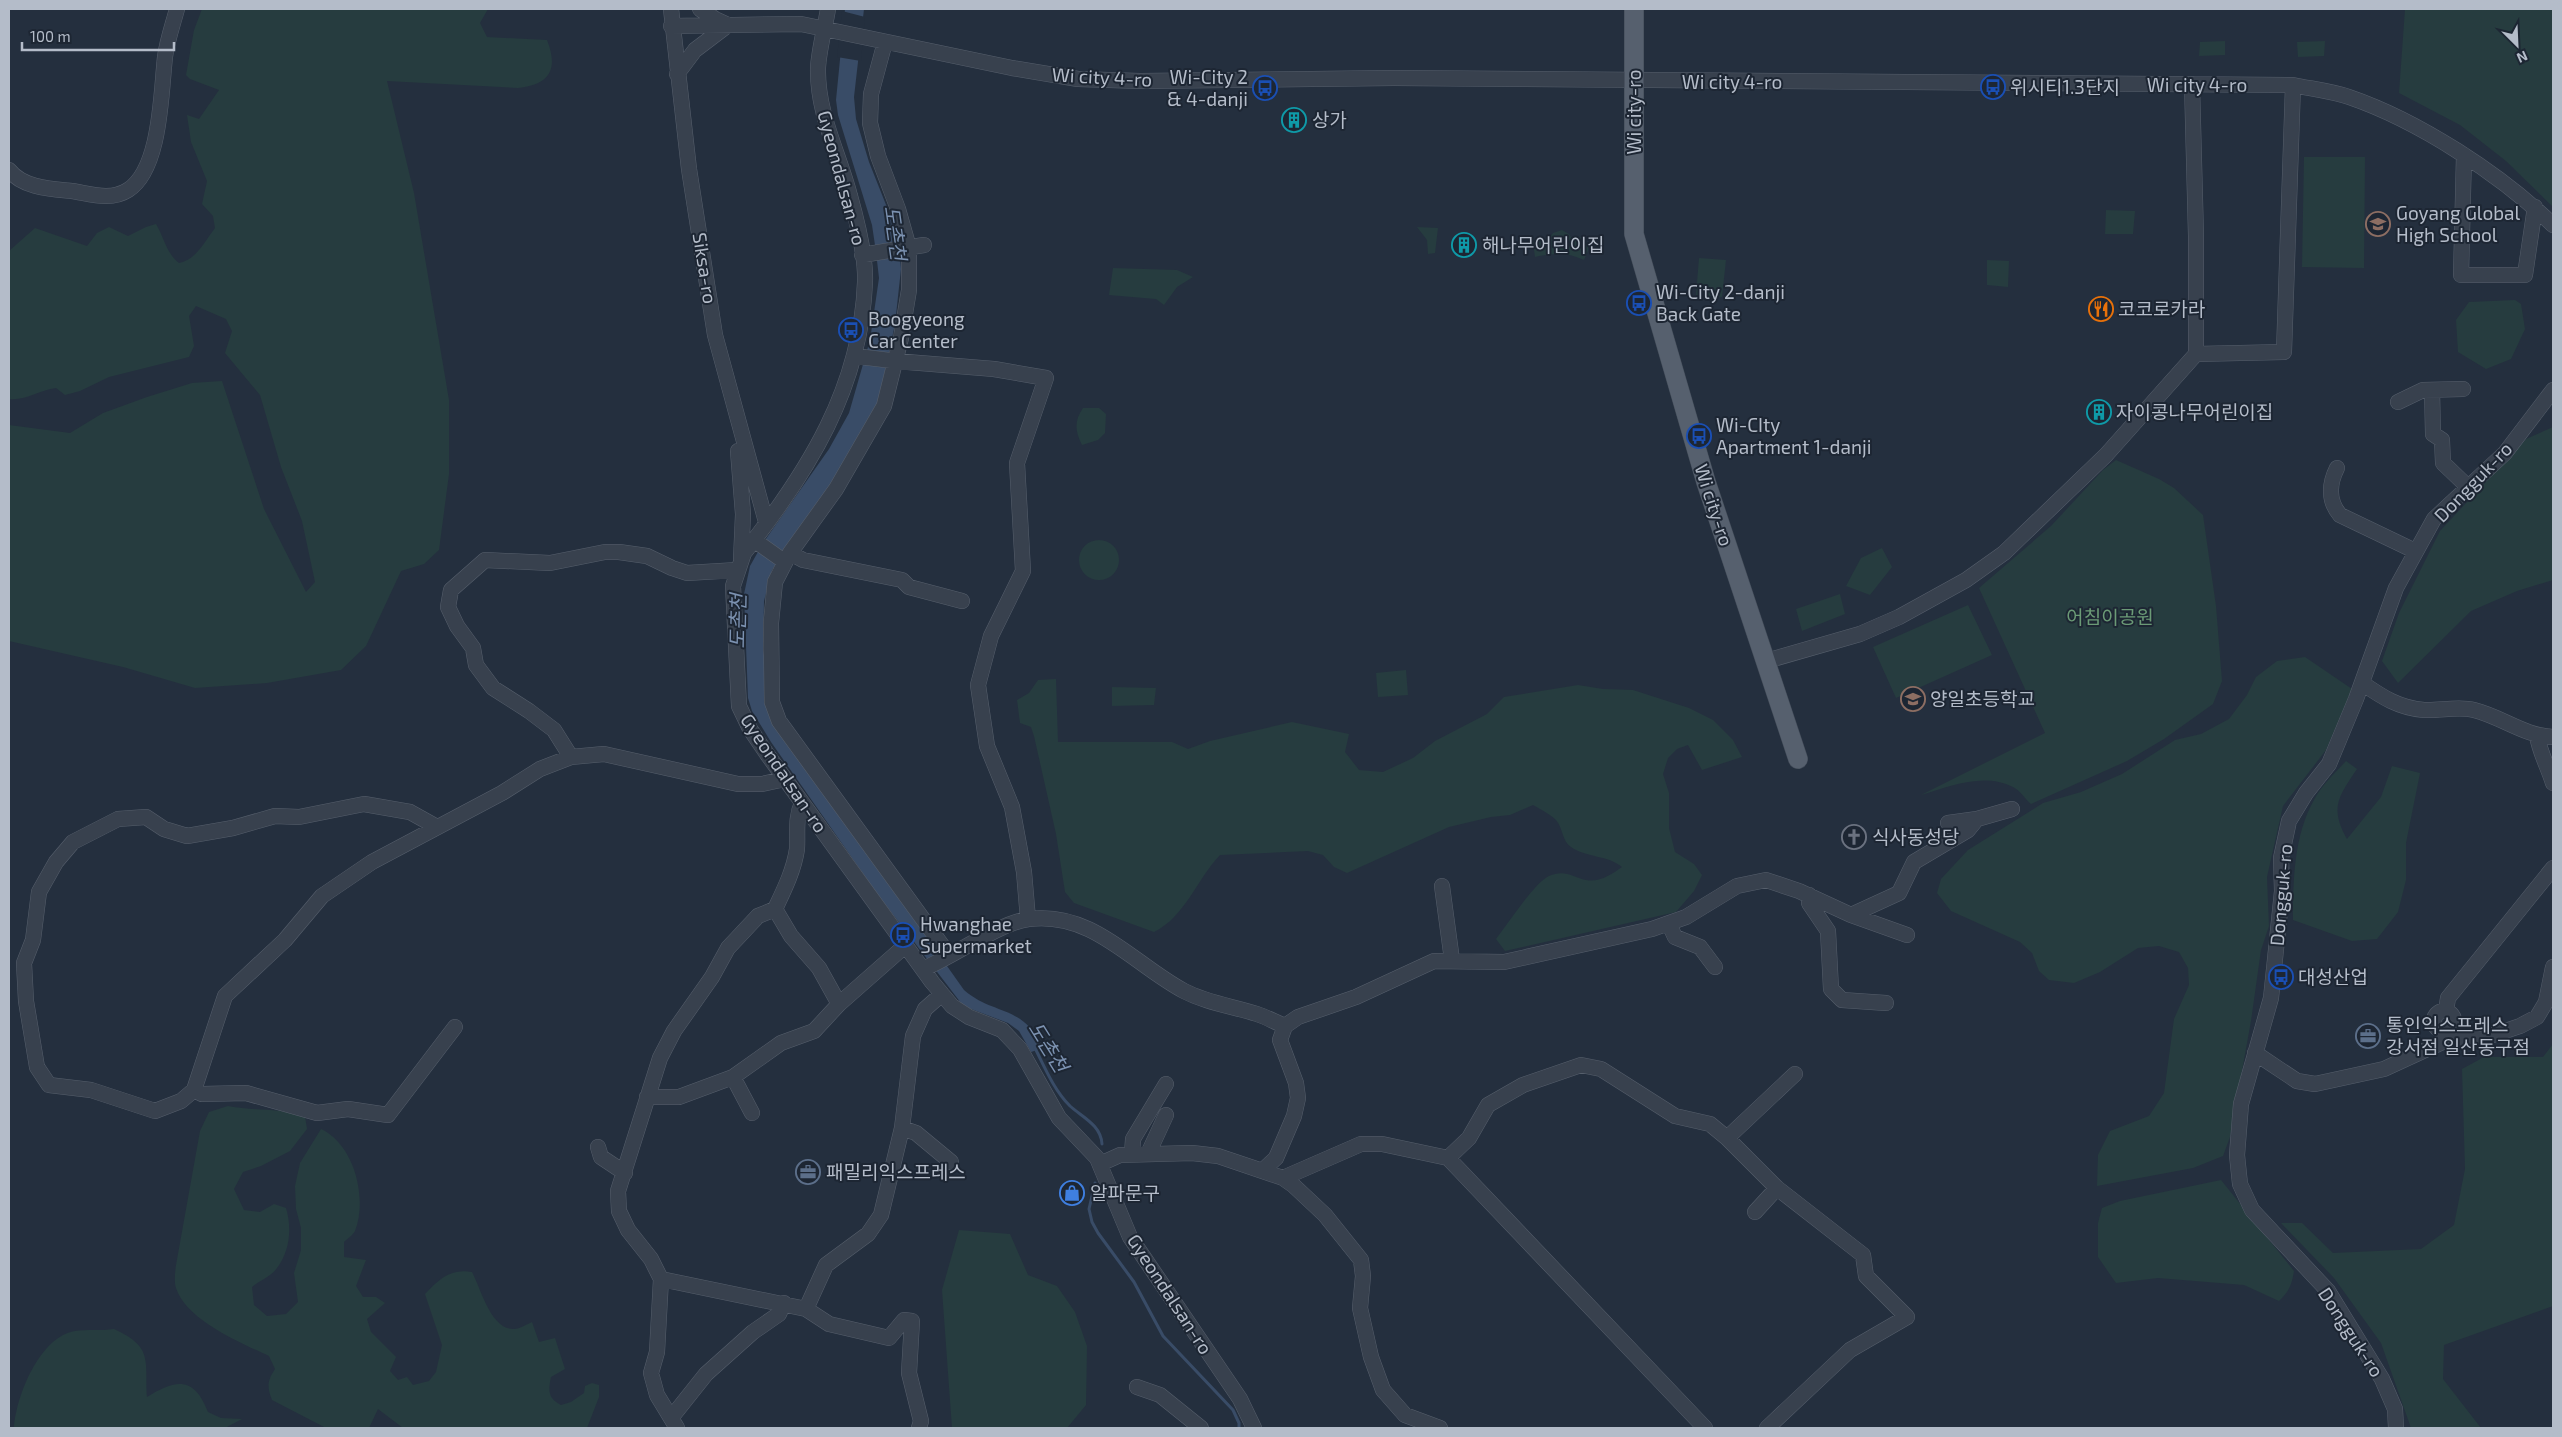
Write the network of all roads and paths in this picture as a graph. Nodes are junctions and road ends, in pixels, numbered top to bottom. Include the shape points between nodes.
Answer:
1 (177, 9) edge
2 (671, 9) edge
3 (700, 9) edge
4 (828, 9) edge
5 (1634, 9) edge
6 (728, 25) junction
7 (672, 26) junction
8 (831, 31) junction
9 (880, 41) junction
10 (677, 74) junction
11 (1634, 82) junction
12 (2192, 84) junction
13 (2293, 85) junction
14 (2464, 155) junction
15 (9, 170) edge
16 (2535, 207) junction
17 (2553, 225) edge
18 (912, 247) junction
19 (865, 255) junction
20 (2196, 354) junction
21 (857, 356) junction
22 (893, 361) junction
23 (2464, 389) dead end
24 (2432, 390) junction
25 (2553, 390) edge
26 (2398, 402) dead end
27 (742, 436) junction
28 (2337, 468) dead end
29 (2468, 487) junction
30 (766, 522) junction
31 (756, 541) junction
32 (2415, 551) junction
33 (785, 558) junction
34 (739, 565) junction
35 (962, 601) dead end
36 (1766, 662) junction
37 (2362, 683) junction
38 (2537, 736) junction
39 (2553, 737) edge
40 (570, 757) junction
41 (1798, 759) dead end
42 (785, 779) junction
43 (2553, 783) edge
44 (802, 803) junction
45 (2012, 809) dead end
46 (1977, 819) junction
47 (1948, 823) dead end
48 (437, 827) junction
49 (2553, 868) edge
50 (1442, 886) dead end
51 (1810, 895) junction
52 (775, 909) junction
53 (1851, 915) junction
54 (1028, 919) junction
55 (1669, 924) junction
56 (1907, 935) dead end
57 (906, 946) junction
58 (947, 957) junction
59 (1452, 960) junction
60 (2553, 967) edge
61 (925, 968) junction
62 (1715, 968) dead end
63 (942, 994) junction
64 (1886, 1003) dead end
65 (839, 1004) junction
66 (1285, 1026) junction
67 (455, 1027) dead end
68 (2446, 1036) junction
69 (2255, 1053) junction
70 (1795, 1074) dead end
71 (733, 1077) junction
72 (1166, 1084) dead end
73 (194, 1090) junction
74 (647, 1097) junction
75 (752, 1112) dead end
76 (1166, 1115) dead end
77 (902, 1128) junction
78 (1727, 1138) junction
79 (598, 1147) dead end
80 (1132, 1154) junction
81 (1148, 1154) junction
82 (1448, 1158) junction
83 (951, 1162) dead end
84 (1100, 1164) junction
85 (1262, 1171) junction
86 (625, 1172) junction
87 (1283, 1178) junction
88 (1777, 1188) junction
89 (1755, 1212) dead end
90 (661, 1279) junction
91 (784, 1303) junction
92 (806, 1309) junction
93 (1137, 1387) dead end
94 (674, 1423) edge
95 (919, 1428) edge
96 (1201, 1428) edge
97 (1254, 1428) edge
98 (1440, 1428) edge
99 (1705, 1428) edge
100 (1767, 1428) edge
101 (2396, 1428) edge

1 - 15 street via 165,55 162,95 149,161 129,190 116,196 101,196 45,189
2 - 7 street, Siksa-ro
3 - 6 street
4 - 8 street, Gyeondalsan-ro
5 - 11 main road, Wi city-ro
6 - 7 street
6 - 8 street via 801,24
6 - 10 street via 695,50
7 - 10 street, Siksa-ro
8 - 9 street, Wi city 4-ro
8 - 19 street, Gyeondalsan-ro via 818,68 820,96
9 - 11 street, Wi city 4-ro via 1078,79 1375,78
9 - 18 street via 871,94 870,123 878,156
10 - 27 street, Siksa-ro via 715,336
11 - 12 street, Wi city 4-ro
11 - 36 main road, Wi city-ro via 1634,234 1706,482
12 - 13 street, Wi city 4-ro
12 - 20 street
13 - 14 street, Wi city 4-ro via 2349,97 2391,115
13 - 20 street via 2284,352
14 - 16 street, Wi city 4-ro
14 - 16 street via 2461,275 2525,275
16 - 17 street, Wi city 4-ro
18 - 19 street
18 - 22 street via 909,290
19 - 21 street, Gyeondalsan-ro via 866,281
20 - 36 street via 2106,455 2004,553 1938,597 1860,634
21 - 22 street
21 - 30 street, Gyeondalsan-ro via 826,433
22 - 33 street via 880,414 836,489
22 - 54 street via 994,369 1046,378 1017,463 1023,571 991,636 978,684 987,746 1012,807 1024,872
23 - 24 street
24 - 26 street via 2423,390
24 - 29 street via 2433,434 2442,440 2443,463
25 - 29 street, Dongguk-ro via 2505,452
27 - 30 street, Siksa-ro
27 - 34 street via 738,448 743,514
28 - 32 street via 2330,482 2333,507 2340,515
29 - 32 street, Dongguk-ro via 2434,519
30 - 31 street, Gyeondalsan-ro
31 - 33 street
31 - 34 street, Gyeondalsan-ro
32 - 37 street, Dongguk-ro via 2396,588
33 - 35 street via 902,580 909,588
33 - 58 street via 775,582 771,623 772,702 779,721
34 - 40 street via 688,573 647,556 619,552 550,563 485,560 451,590 448,607 473,648 476,665 493,688 554,730
34 - 42 street, Gyeondalsan-ro via 733,586 736,694 750,729
36 - 41 main road, Wi city-ro
37 - 38 street via 2387,701 2404,707 2473,710
37 - 69 street, Dongguk-ro via 2328,764 2289,821 2281,858 2282,891 2271,998
38 - 39 street
38 - 43 street
40 - 42 street via 604,754 738,784 762,784
40 - 48 street via 540,769
42 - 44 street, Gyeondalsan-ro
44 - 52 street via 798,812 797,850
44 - 57 street, Gyeondalsan-ro
45 - 46 street
46 - 47 street
46 - 53 street via 1968,830 1914,862 1899,893
48 - 73 street via 372,862 322,896 285,940 225,996
48 - 73 street via 410,812 364,804 299,817 275,816 187,836 164,829 146,816 118,819 73,842 56,862 39,892 33,940 24,963 26,1000 37,1067 49,1085 91,1090 155,1111 182,1101
49 - 68 street via 2448,998 2446,1011 2437,1013 2434,1019 2437,1028
50 - 59 street
51 - 53 street
51 - 55 street via 1766,880 1736,886
51 - 64 street via 1809,903 1828,931 1831,989 1842,1000
52 - 65 street via 791,936 818,968
52 - 74 street via 758,916 728,948 674,1031 660,1058
53 - 56 street
54 - 58 street via 1011,924
54 - 66 street via 1070,921 1114,942 1202,1000 1257,1014
55 - 59 street via 1504,962
55 - 62 street via 1675,937 1700,947
57 - 61 street, Gyeondalsan-ro
57 - 65 street
58 - 61 street
59 - 66 street via 1434,960 1356,997 1298,1017
60 - 68 street via 2546,1002 2537,1017 2481,1039
61 - 63 street, Gyeondalsan-ro
63 - 77 street via 925,1010 913,1036
63 - 84 street, Gyeondalsan-ro via 952,1006 969,1017 1008,1034 1020,1049 1055,1113
65 - 71 street via 814,1031 781,1043
66 - 85 street via 1280,1040 1296,1083 1298,1098 1276,1158
67 - 73 street via 388,1115 348,1109 317,1113 246,1093 202,1094
68 - 69 street via 2384,1069 2314,1084 2297,1081
69 - 101 street, Dongguk-ro via 2241,1104 2237,1155 2240,1184 2252,1210 2328,1291 2344,1316 2382,1379 2395,1409
70 - 78 street
71 - 74 street via 680,1097
71 - 75 street
72 - 80 street via 1133,1139
74 - 86 street
76 - 81 street
77 - 83 street via 916,1134
77 - 92 street via 881,1215 868,1234 826,1265
78 - 82 street via 1710,1124 1675,1116 1601,1069 1581,1065 1523,1085 1488,1105 1469,1138
78 - 88 street
79 - 86 street via 601,1157
80 - 81 street
80 - 84 street via 1120,1155
81 - 85 street via 1218,1156
82 - 87 street via 1382,1144 1361,1144
82 - 99 street
84 - 97 street, Gyeondalsan-ro via 1130,1237 1240,1399
85 - 87 street
86 - 90 street via 618,1191 619,1211
87 - 98 street via 1325,1215 1362,1260 1360,1308 1371,1357 1383,1390 1405,1416
88 - 89 street
88 - 100 street via 1863,1255 1866,1276 1907,1317 1850,1350
90 - 91 street
90 - 94 street via 657,1352 651,1374 657,1395
91 - 92 street
91 - 94 street via 779,1314 753,1332 706,1374
92 - 95 street via 829,1324 890,1338 904,1320 912,1321 909,1373 922,1421
93 - 96 street via 1160,1395

